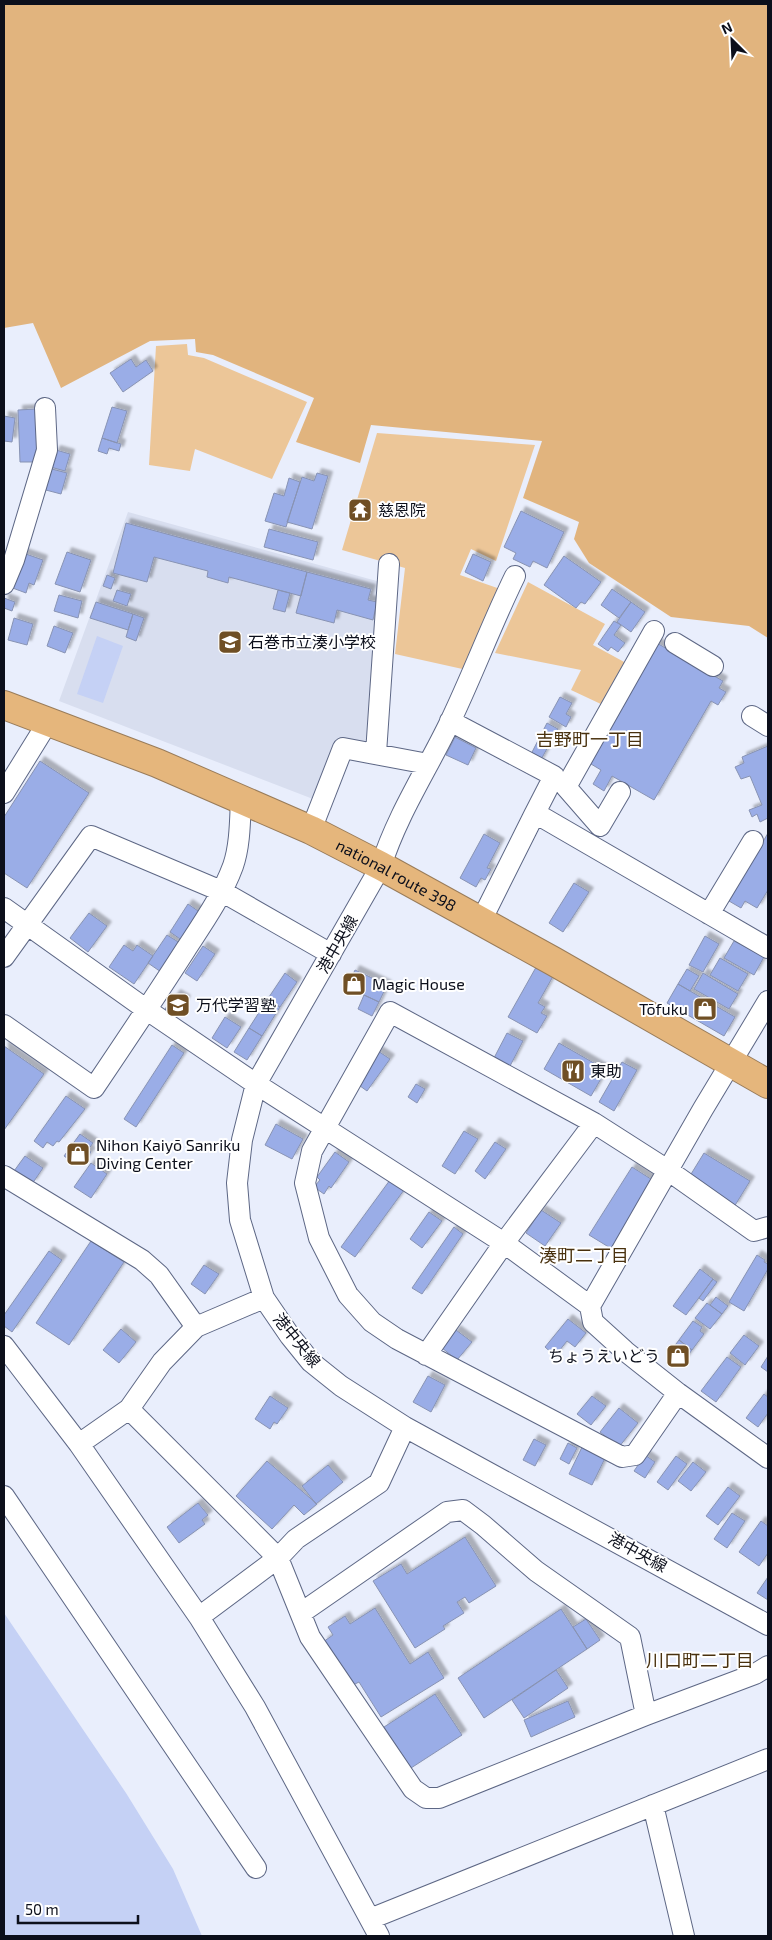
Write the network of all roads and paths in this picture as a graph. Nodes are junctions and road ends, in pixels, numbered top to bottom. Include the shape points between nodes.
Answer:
1 (45, 408) dead end
2 (389, 564) dead end
3 (515, 576) dead end
4 (4, 584) edge
5 (654, 631) dead end
6 (675, 643) dead end
7 (713, 666) dead end
8 (4, 705) edge
9 (450, 721) junction
10 (48, 722) junction
11 (376, 754) junction
12 (428, 764) junction
13 (620, 792) dead end
14 (4, 793) edge
15 (241, 799) junction
16 (535, 813) junction
17 (311, 830) junction
18 (753, 841) dead end
19 (381, 866) junction
20 (221, 891) junction
21 (4, 908) edge
22 (710, 914) junction
23 (480, 921) junction
24 (26, 924) junction
25 (768, 948) edge
26 (331, 954) junction
27 (4, 957) edge
28 (768, 1001) edge
29 (147, 1010) junction
30 (4, 1025) edge
31 (732, 1063) junction
32 (256, 1084) junction
33 (768, 1084) edge
34 (594, 1123) junction
35 (324, 1128) junction
36 (669, 1172) junction
37 (4, 1176) edge
38 (768, 1227) edge
39 (504, 1243) junction
40 (264, 1298) junction
41 (590, 1306) junction
42 (196, 1327) junction
43 (4, 1346) edge
44 (426, 1354) junction
45 (678, 1393) junction
46 (129, 1409) junction
47 (405, 1427) junction
48 (78, 1444) junction
49 (765, 1450) edge
50 (4, 1496) edge
51 (278, 1558) junction
52 (301, 1614) junction
53 (199, 1617) junction
54 (768, 1625) edge
55 (768, 1666) edge
56 (646, 1714) junction
57 (768, 1759) edge
58 (653, 1805) junction
59 (256, 1868) dead end
60 (375, 1928) edge
61 (684, 1936) edge

1 - 4 street via 47,450
2 - 11 street
3 - 9 street, 港中央線
5 - 13 street via 566,787 600,826
6 - 7 street
8 - 10 highway, national route 398
9 - 12 street, 港中央線
9 - 16 street via 554,776
10 - 14 street
10 - 15 highway, national route 398
11 - 12 street
11 - 17 street via 343,748
12 - 19 street, 港中央線 via 386,849
15 - 17 highway, national route 398
15 - 20 street via 233,865
16 - 22 street
16 - 23 street
17 - 19 highway, national route 398
18 - 22 street
19 - 23 highway, national route 398
19 - 26 street, 港中央線
20 - 24 street via 91,836
20 - 26 street
20 - 29 street
21 - 24 street
22 - 25 street
23 - 31 highway, national route 398
24 - 27 street
24 - 29 street
26 - 32 street, 港中央線
28 - 31 street
29 - 30 street via 94,1088
29 - 32 street
31 - 33 highway, national route 398
31 - 36 street
32 - 35 street
32 - 40 street, 港中央線 via 242,1140 236,1183 240,1220
34 - 35 street via 390,1012
34 - 36 street
34 - 39 street
35 - 39 street
35 - 44 street via 312,1152 305,1183 319,1238 348,1295 372,1322
36 - 38 street via 754,1231
36 - 41 street
37 - 42 street via 142,1260 159,1275
39 - 41 street
39 - 44 street
40 - 42 street
40 - 47 street, 港中央線 via 311,1362
41 - 45 street via 593,1322
42 - 46 street via 162,1362
43 - 48 street
44 - 45 street via 622,1457 636,1455
45 - 49 street
46 - 48 street
46 - 51 street
47 - 51 street via 379,1484 296,1539
47 - 54 street, 港中央線
48 - 53 street
50 - 59 street
51 - 52 street
51 - 53 street
52 - 56 street via 310,1637 413,1789 426,1798 439,1798
52 - 56 street via 447,1512 463,1510 536,1571 630,1637
53 - 60 street via 255,1707
55 - 56 street via 755,1674
57 - 58 street
58 - 60 street
58 - 61 street

